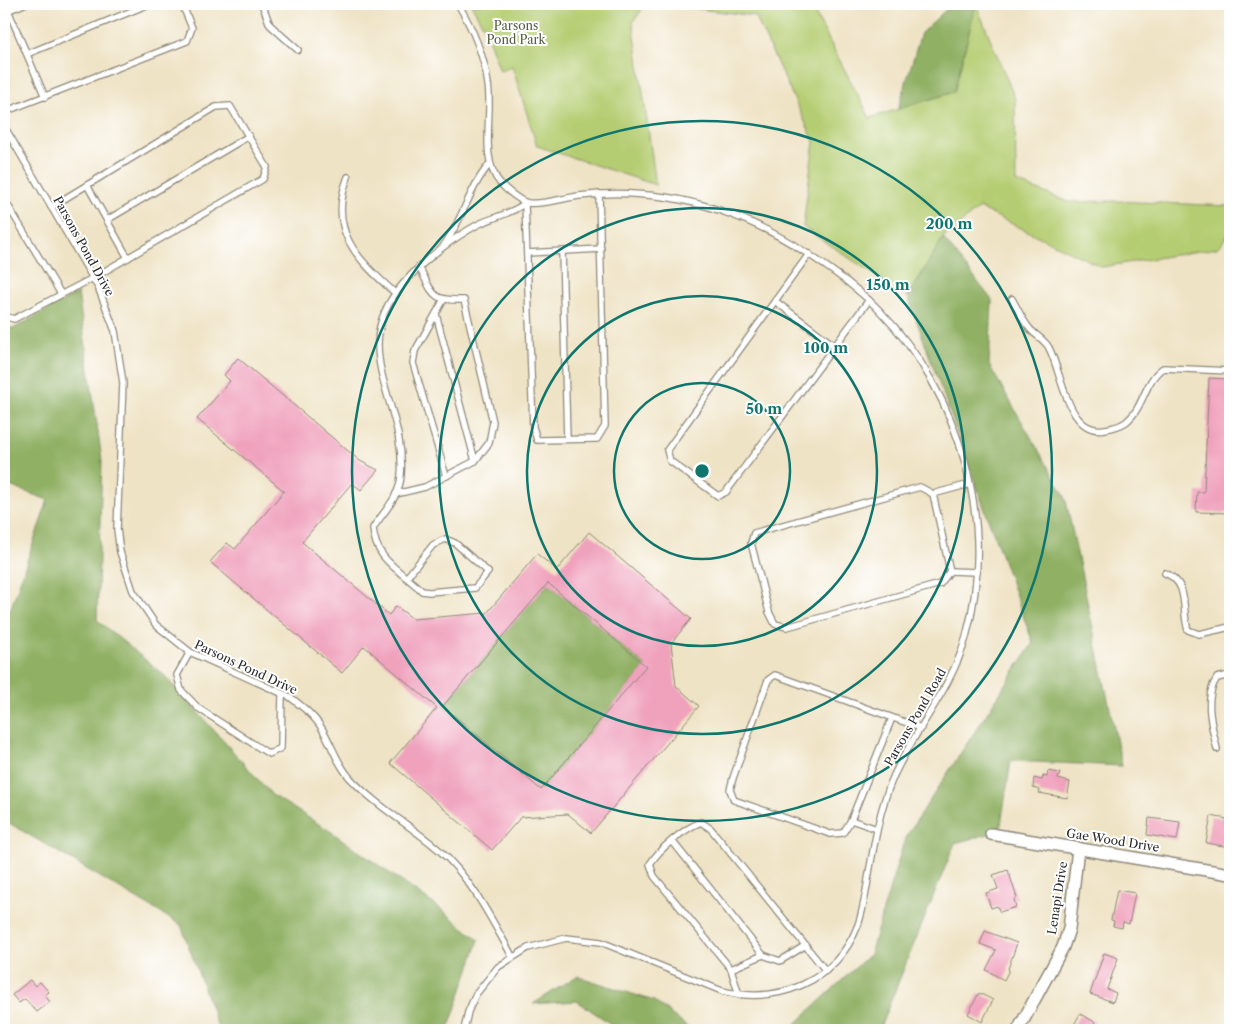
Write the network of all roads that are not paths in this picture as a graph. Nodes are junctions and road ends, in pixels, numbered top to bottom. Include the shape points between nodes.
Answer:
1 (24, 4) edge
2 (149, 4) edge
3 (182, 4) edge
4 (262, 4) edge
5 (458, 4) edge
6 (6, 11) edge
7 (298, 50) dead end
8 (27, 54) junction
9 (45, 97) junction
10 (4, 112) edge
11 (4, 126) edge
12 (248, 136) junction
13 (490, 164) junction
14 (348, 177) dead end
15 (87, 185) junction
16 (599, 194) junction
17 (4, 199) edge
18 (525, 203) junction
19 (51, 206) junction
20 (107, 220) junction
21 (441, 248) junction
22 (601, 250) junction
23 (562, 252) junction
24 (527, 253) junction
25 (809, 254) junction
26 (128, 258) junction
27 (419, 267) junction
28 (93, 278) junction
29 (61, 294) junction
30 (395, 294) junction
31 (1012, 299) dead end
32 (869, 300) junction
33 (443, 301) junction
34 (775, 301) junction
35 (436, 314) junction
36 (4, 316) edge
37 (835, 346) junction
38 (1230, 371) edge
39 (567, 439) junction
40 (475, 461) junction
41 (446, 476) junction
42 (970, 484) junction
43 (396, 494) junction
44 (933, 494) junction
45 (950, 571) junction
46 (977, 572) junction
47 (1165, 574) dead end
48 (1230, 574) edge
49 (407, 577) junction
50 (1230, 614) edge
51 (1230, 628) edge
52 (190, 652) junction
53 (1230, 675) edge
54 (282, 694) junction
55 (892, 718) junction
56 (921, 728) junction
57 (1217, 749) dead end
58 (850, 820) junction
59 (876, 829) junction
60 (992, 834) dead end
61 (673, 842) junction
62 (1078, 848) junction
63 (1230, 874) edge
64 (806, 945) junction
65 (763, 955) junction
66 (512, 956) junction
67 (732, 969) junction
68 (826, 971) junction
69 (739, 995) junction
70 (464, 1030) edge
71 (1018, 1030) edge

1 - 6 lane
2 - 8 lane
3 - 9 lane via 192,28 187,40
4 - 7 lane via 270,25
5 - 13 lane via 478,43 485,67 491,113
6 - 8 lane
8 - 9 lane
9 - 10 lane
11 - 19 lane, Parsons Pond Drive
12 - 15 lane via 230,106 216,107
12 - 20 lane
12 - 26 lane via 268,167 263,179
13 - 18 lane via 500,184
13 - 21 lane via 481,174 458,224
14 - 30 lane via 340,206 344,231 358,256
15 - 19 lane
15 - 20 lane
16 - 18 lane, Parsons Pond Road
16 - 22 lane
16 - 25 lane, Parsons Pond Road via 650,195 707,206 761,226
17 - 29 lane
18 - 21 lane via 476,226
18 - 24 lane
19 - 28 lane, Parsons Pond Drive
20 - 26 lane
21 - 27 lane
22 - 23 lane
22 - 39 lane via 605,426 596,439
23 - 24 lane
23 - 39 lane
24 - 39 lane via 532,427 537,440
25 - 32 lane, Parsons Pond Road
25 - 34 lane
26 - 28 lane
27 - 30 lane
27 - 33 lane via 434,294
28 - 29 lane
28 - 52 lane, Parsons Pond Drive via 108,308 121,359 118,529 123,565 143,609 156,625
29 - 36 lane via 14,319
30 - 43 lane via 384,313 377,345 378,361 399,442 401,476
31 - 38 lane via 1027,326 1049,348 1074,414 1090,429 1106,429 1126,422 1155,375 1163,368
32 - 37 lane
32 - 42 lane, Parsons Pond Road via 899,333 933,383 958,438
33 - 35 lane
33 - 40 lane via 464,300 493,422 489,444
34 - 37 lane
34 - 37 lane via 667,450 670,461 718,496 726,492
35 - 40 lane
35 - 41 lane via 415,350 413,363
40 - 41 lane
41 - 43 lane via 425,487
42 - 44 lane
42 - 46 lane, Parsons Pond Road
43 - 49 lane via 373,528 374,540 383,558
44 - 45 lane
44 - 45 lane via 920,487 754,533 752,544 769,612 775,624 787,627 940,584
45 - 46 lane
46 - 56 lane, Parsons Pond Road via 972,610 957,664
47 - 51 lane via 1173,576 1181,585 1188,630 1199,634
48 - 50 lane
49 - 49 lane via 433,545 445,540 455,542 488,572 475,588 429,592 422,591
52 - 54 lane, Parsons Pond Drive
52 - 54 lane via 177,675 181,690 198,708 269,754 281,748
53 - 57 lane via 1217,678 1210,692
54 - 66 lane, Parsons Pond Drive via 315,719 338,761 359,788 452,864 484,906
55 - 56 lane
55 - 58 lane
55 - 58 lane via 775,675 768,680 732,778 730,790 734,800 830,834 843,833
56 - 59 lane, Parsons Pond Road via 889,787
58 - 59 lane
59 - 68 lane, Parsons Pond Road via 859,922 841,956
60 - 62 street, Gae Wood Drive
61 - 64 lane via 701,822 712,829
61 - 65 lane
61 - 67 lane via 650,864 654,876
62 - 63 street, Gae Wood Drive
62 - 71 street, Lenapi Drive via 1069,928 1063,947
64 - 65 lane via 780,961
64 - 68 lane
65 - 67 lane
66 - 69 lane, Parsons Pond Road via 546,941 583,939 600,942
66 - 70 lane, Parsons Pond Road via 492,973 476,994
67 - 69 lane
68 - 69 lane, Parsons Pond Road via 793,990 775,995

